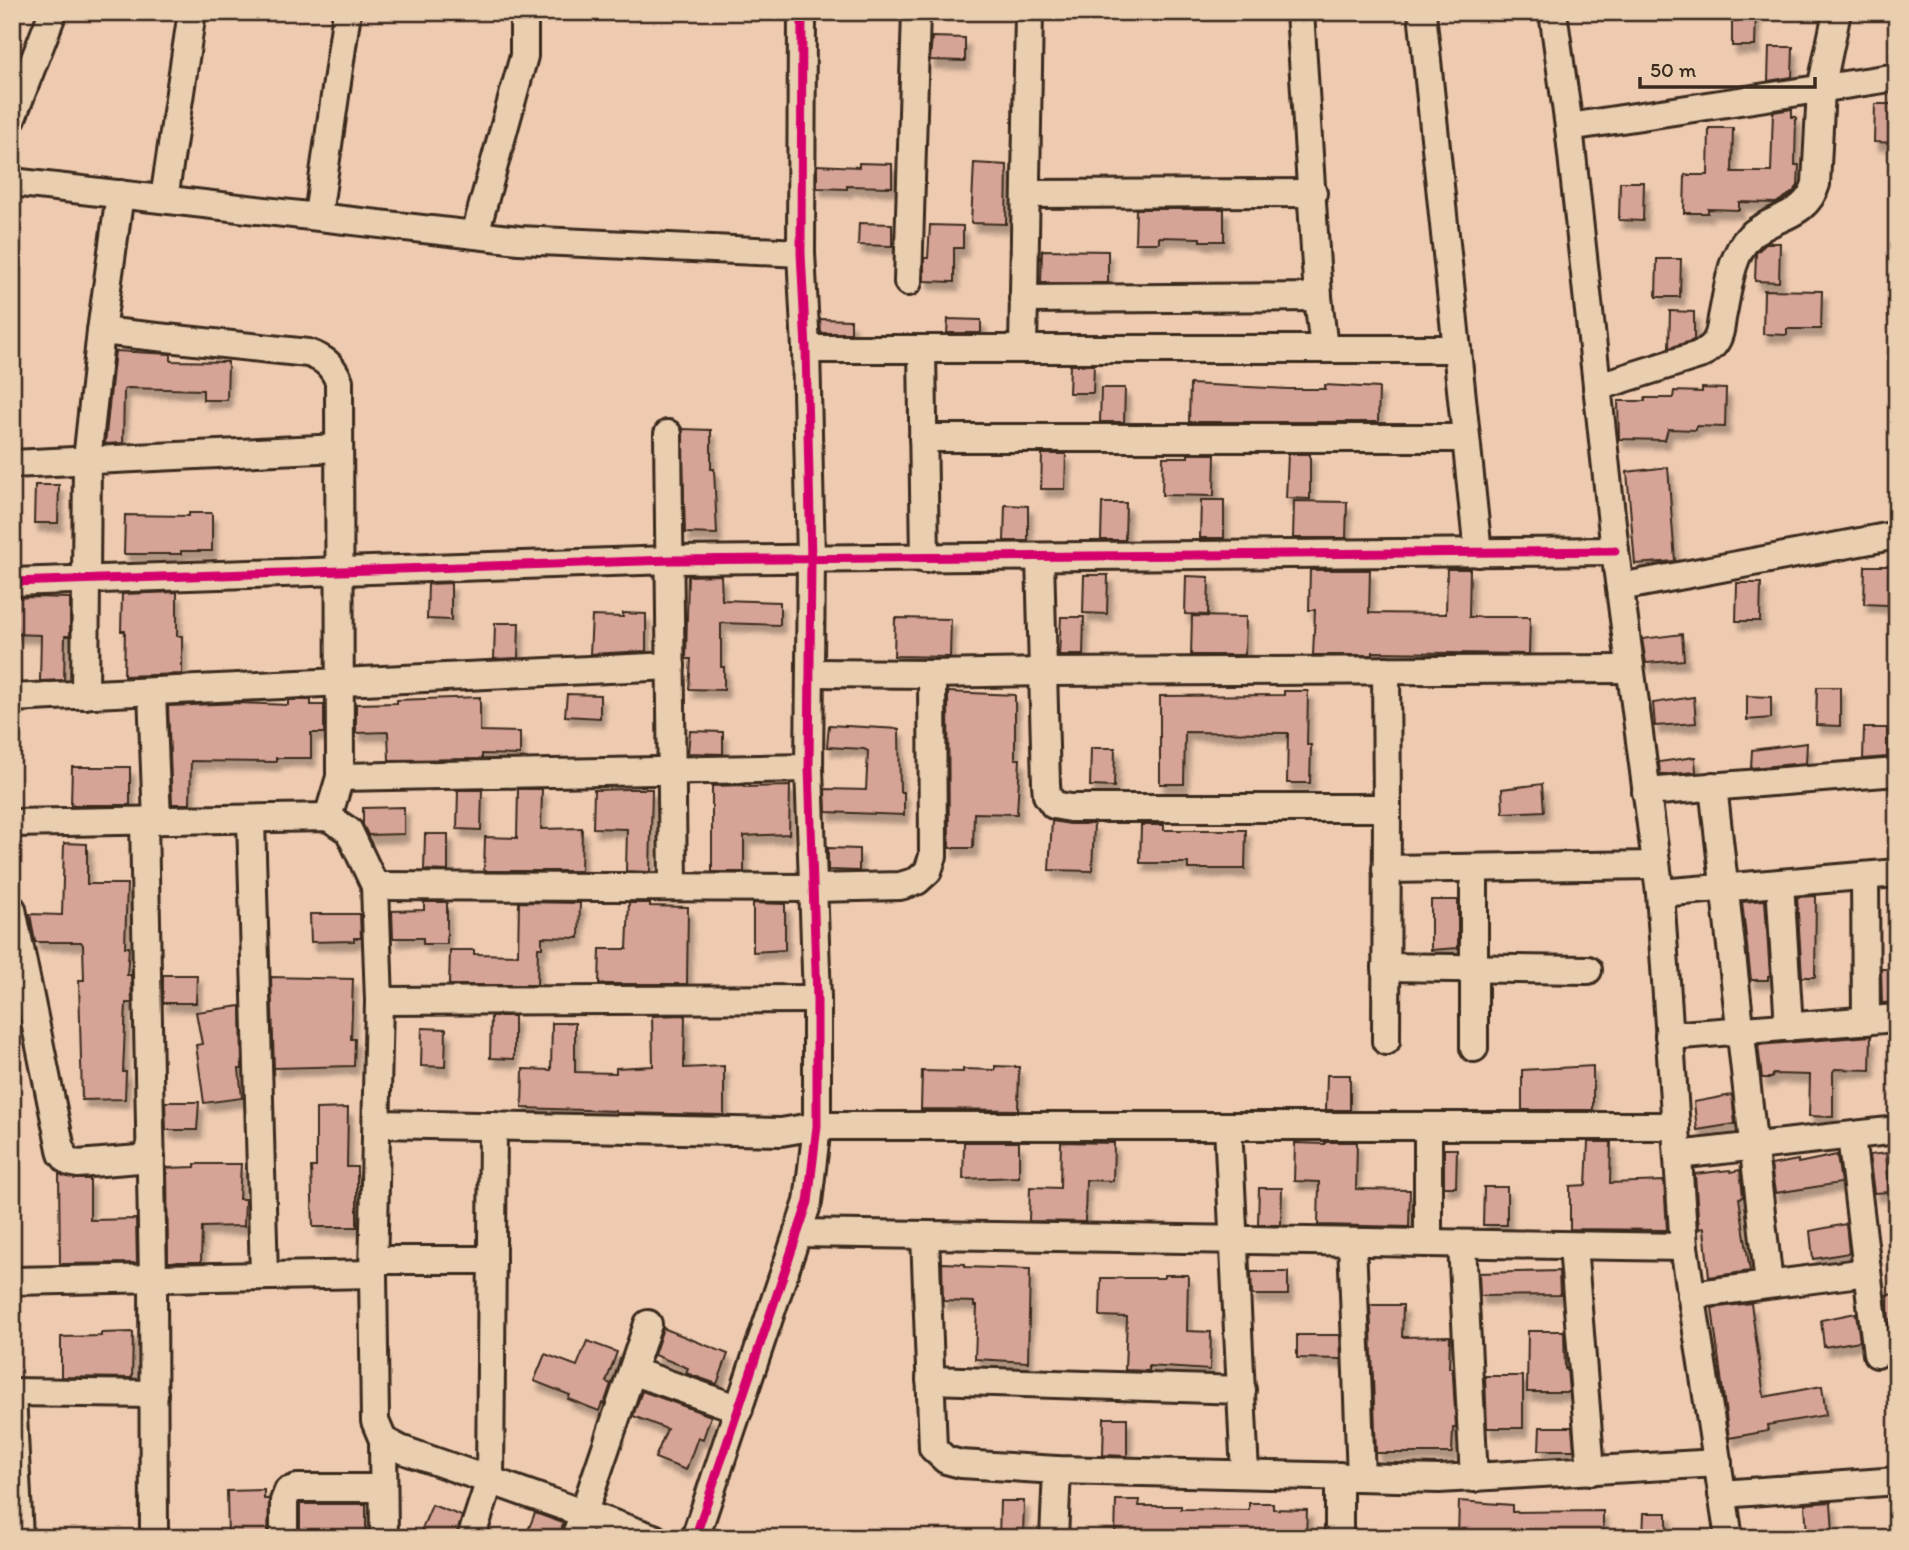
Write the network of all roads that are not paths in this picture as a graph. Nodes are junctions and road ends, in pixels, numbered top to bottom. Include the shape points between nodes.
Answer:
1 (53, 12) edge
2 (192, 12) edge
3 (347, 12) edge
4 (524, 12) edge
5 (802, 12) edge
6 (916, 12) edge
7 (1029, 12) edge
8 (1300, 12) edge
9 (1422, 12) edge
10 (1553, 12) edge
11 (1837, 12) edge
12 (1897, 77) edge
13 (1821, 89) junction
14 (12, 118) edge
15 (1569, 127) junction
16 (12, 182) edge
17 (1312, 193) junction
18 (120, 194) junction
19 (1026, 194) junction
20 (164, 199) junction
21 (318, 215) junction
22 (475, 234) junction
23 (801, 253) junction
24 (908, 282) dead end
25 (1318, 296) junction
26 (1024, 299) junction
27 (101, 331) junction
28 (806, 349) junction
29 (922, 349) junction
30 (1023, 349) junction
31 (1324, 349) junction
32 (1457, 349) junction
33 (1597, 387) junction
34 (668, 434) dead end
35 (923, 438) junction
36 (1466, 438) junction
37 (339, 448) junction
38 (87, 460) junction
39 (12, 464) edge
40 (1897, 535) edge
41 (1615, 551) junction
42 (1478, 552) junction
43 (1040, 557) junction
44 (811, 559) junction
45 (925, 559) junction
46 (670, 560) junction
47 (338, 571) junction
48 (85, 580) junction
49 (12, 582) edge
50 (1620, 587) junction
51 (671, 666) junction
52 (1629, 669) junction
53 (1386, 670) junction
54 (1043, 672) junction
55 (810, 673) junction
56 (932, 674) junction
57 (339, 682) junction
58 (152, 692) junction
59 (85, 695) junction
60 (12, 698) edge
61 (809, 768) junction
62 (671, 770) junction
63 (1897, 772) edge
64 (340, 776) junction
65 (1713, 786) junction
66 (1646, 792) junction
67 (1387, 808) junction
68 (328, 817) junction
69 (251, 820) junction
70 (151, 821) junction
71 (12, 823) edge
72 (1656, 865) junction
73 (1474, 868) junction
74 (1386, 869) junction
75 (1897, 873) edge
76 (1864, 876) junction
77 (1780, 883) junction
78 (375, 886) junction
79 (673, 887) junction
80 (815, 888) junction
81 (1725, 888) junction
82 (1660, 893) junction
83 (12, 909) edge
84 (1386, 967) junction
85 (1474, 968) junction
86 (1588, 970) dead end
87 (817, 999) junction
88 (379, 1001) junction
89 (1897, 1018) edge
90 (1866, 1021) junction
91 (1789, 1027) junction
92 (1740, 1031) junction
93 (1669, 1036) junction
94 (1386, 1041) dead end
95 (1474, 1048) dead end
96 (378, 1124) junction
97 (493, 1126) junction
98 (817, 1126) junction
99 (1228, 1126) junction
100 (1428, 1126) junction
101 (1676, 1126) junction
102 (1897, 1130) edge
103 (1851, 1136) junction
104 (1753, 1147) junction
105 (1678, 1155) junction
106 (151, 1157) junction
107 (798, 1233) junction
108 (925, 1235) junction
109 (1234, 1240) junction
110 (1352, 1242) junction
111 (1427, 1243) junction
112 (1462, 1244) junction
113 (1573, 1246) junction
114 (1684, 1247) junction
115 (492, 1260) junction
116 (374, 1267) junction
117 (1867, 1272) junction
118 (264, 1275) junction
119 (153, 1277) junction
120 (12, 1281) edge
121 (1769, 1284) junction
122 (1691, 1294) junction
123 (648, 1324) dead end
124 (1877, 1354) dead end
125 (632, 1371) junction
126 (930, 1380) junction
127 (1242, 1390) junction
128 (12, 1393) edge
129 (154, 1394) junction
130 (739, 1409) junction
131 (383, 1440) junction
132 (1718, 1463) junction
133 (1057, 1470) junction
134 (1591, 1471) junction
135 (1245, 1474) junction
136 (1350, 1477) junction
137 (1474, 1478) junction
138 (490, 1480) junction
139 (1897, 1481) edge
140 (383, 1488) junction
141 (1722, 1494) junction
142 (579, 1525) edge
143 (19, 1538) edge
144 (155, 1538) edge
145 (284, 1538) edge
146 (383, 1538) edge
147 (471, 1538) edge
148 (654, 1538) edge
149 (695, 1538) edge
150 (1054, 1538) edge
151 (1339, 1538) edge
152 (1729, 1538) edge

1 - 14 street
2 - 20 street
3 - 21 street
4 - 22 street via 524,56
5 - 23 street
6 - 24 street
7 - 19 street
8 - 17 street
9 - 32 street
10 - 15 street
11 - 13 street
12 - 13 street
13 - 15 street
13 - 33 street via 1812,198 1763,227 1741,248 1714,344 1702,354
15 - 33 street
16 - 18 street
17 - 19 street
17 - 25 street
18 - 20 street
18 - 27 street
19 - 26 street
20 - 21 street
21 - 22 street
22 - 23 street
23 - 28 street
25 - 26 street
25 - 31 street
26 - 30 street
27 - 37 street via 322,358 332,365 339,381
27 - 38 street
28 - 29 street
28 - 44 street
29 - 30 street
29 - 35 street
30 - 31 street
31 - 32 street
32 - 36 street
33 - 41 street
34 - 46 street
35 - 36 street
35 - 45 street
36 - 42 street
37 - 38 street
37 - 47 street
38 - 39 street
38 - 48 street
40 - 50 street
41 - 42 street
41 - 50 street
42 - 43 street
43 - 45 street
43 - 54 street
44 - 45 street
44 - 46 street
44 - 55 street
46 - 47 street
46 - 51 street
47 - 48 street
47 - 57 street
48 - 49 street
48 - 59 street
50 - 52 street
51 - 57 street
51 - 62 street
52 - 53 street
52 - 66 street
53 - 54 street
53 - 67 street
54 - 56 street
54 - 67 street via 1046,784 1054,805
55 - 56 street
55 - 61 street
56 - 80 street via 933,856 928,871 917,881 900,886
57 - 58 street
57 - 64 street
58 - 59 street
58 - 70 street
59 - 60 street
61 - 62 street
61 - 80 street
62 - 64 street
62 - 79 street
63 - 65 street
64 - 68 street
65 - 66 street
65 - 81 street
66 - 72 street
67 - 74 street
68 - 69 street
68 - 78 street via 349,831
69 - 70 street
69 - 118 street
70 - 71 street
70 - 106 street
72 - 73 street
72 - 82 street
73 - 74 street
73 - 85 street
74 - 84 street
75 - 76 street
76 - 77 street
76 - 90 street
77 - 81 street
77 - 91 street
78 - 79 street
78 - 88 street
79 - 80 street
80 - 87 street
81 - 82 street
81 - 92 street
82 - 93 street
83 - 106 street via 62,1154 78,1164
84 - 85 street
84 - 94 street
85 - 86 street
85 - 95 street
87 - 88 street
87 - 98 street
88 - 96 street
89 - 90 street
90 - 91 street
91 - 92 street
92 - 93 street
92 - 104 street
93 - 101 street
96 - 97 street
96 - 116 street
97 - 98 street via 781,1132
97 - 115 street
98 - 99 street
98 - 107 street via 808,1202
99 - 100 street
99 - 109 street
100 - 101 street
100 - 111 street
101 - 105 street
102 - 103 street
103 - 104 street
103 - 117 street
104 - 105 street
104 - 121 street
105 - 114 street
106 - 119 street
107 - 108 street
107 - 130 street
108 - 109 street
108 - 126 street
109 - 110 street
109 - 127 street
110 - 111 street
110 - 136 street
111 - 112 street
112 - 113 street
112 - 137 street
113 - 114 street
113 - 134 street
114 - 122 street
115 - 116 street
115 - 138 street
116 - 118 street
116 - 131 street via 375,1421
117 - 121 street
117 - 124 street
118 - 119 street
119 - 120 street
119 - 129 street
121 - 122 street
122 - 132 street
123 - 125 street
125 - 130 street
125 - 142 street
126 - 127 street
126 - 133 street via 933,1448 946,1460
127 - 135 street
128 - 129 street
128 - 143 street
129 - 144 street
130 - 149 street
131 - 138 street
131 - 140 street
132 - 134 street
132 - 141 street
133 - 135 street
133 - 150 street
134 - 137 street
135 - 136 street
136 - 137 street
136 - 151 street
138 - 142 street
138 - 147 street
139 - 141 street
140 - 145 street via 288,1491
140 - 146 street
141 - 152 street
142 - 148 street

